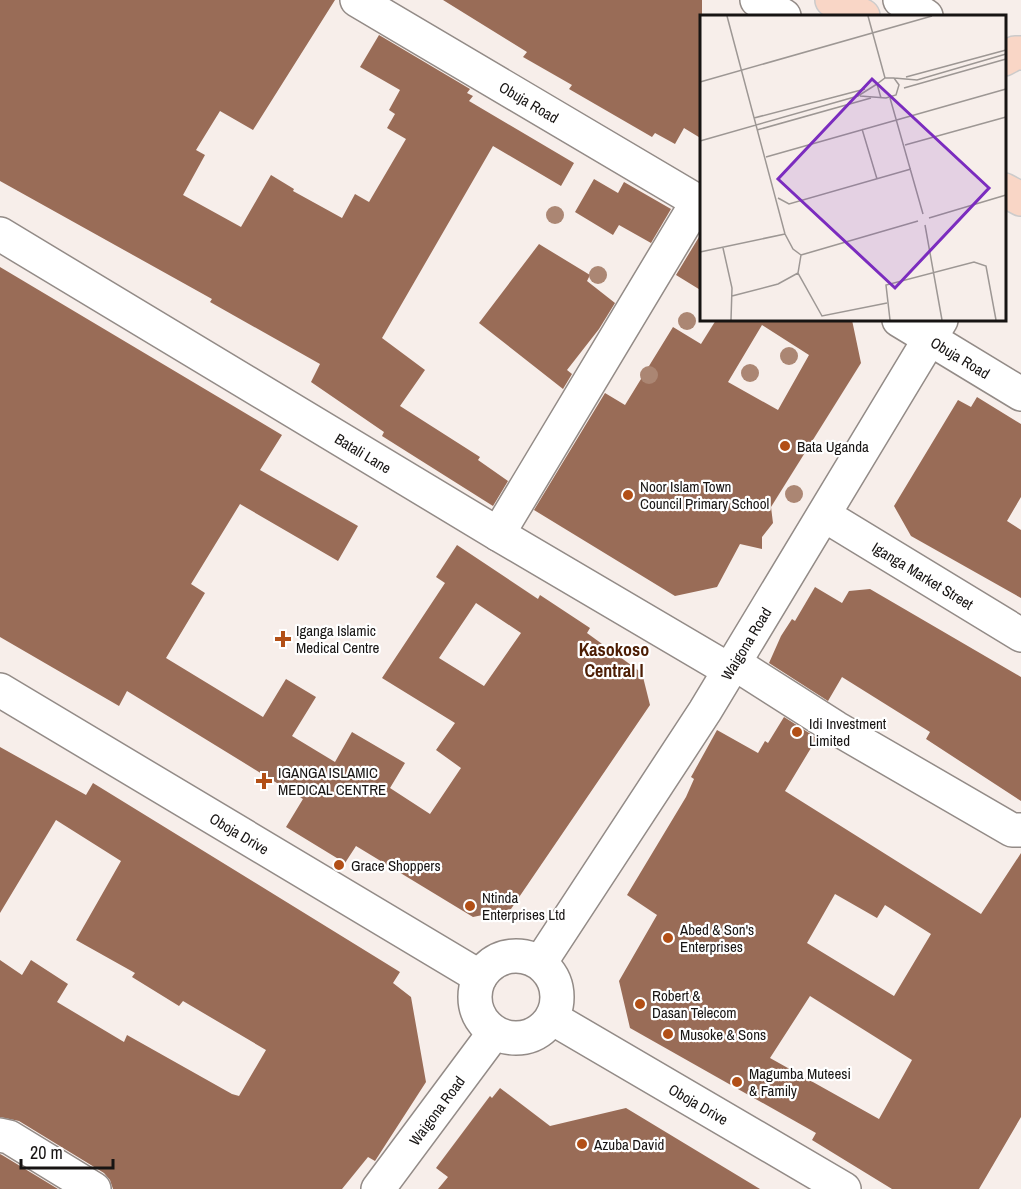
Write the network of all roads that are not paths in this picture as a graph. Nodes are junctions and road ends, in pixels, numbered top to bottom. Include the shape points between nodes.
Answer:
1 (357, 0) edge
2 (757, 0) edge
3 (900, 0) edge
4 (782, 15) edge
5 (924, 15) edge
6 (700, 203) edge
7 (0, 234) edge
8 (903, 321) edge
9 (935, 329) edge
10 (1021, 394) edge
11 (824, 515) junction
12 (498, 534) junction
13 (1021, 635) edge
14 (731, 666) junction
15 (0, 690) edge
16 (1021, 830) edge
17 (540, 963) junction
18 (480, 977) junction
19 (552, 1018) junction
20 (494, 1033) junction
21 (0, 1135) edge
22 (94, 1189) edge
23 (378, 1189) edge
24 (844, 1189) edge

1 - 6 street, Obuja Road
2 - 4 street
3 - 5 street
6 - 12 street
7 - 12 street, Batali Lane
8 - 9 street, Obuja Road
9 - 10 street, Obuja Road
9 - 11 street, Waigona Road
11 - 13 street, Iganga Market Street
11 - 14 street, Waigona Road
12 - 14 street, Batali Lane
14 - 16 street, Batali Lane via 1012,830
14 - 17 street, Waigona Road
15 - 18 street, Oboja Drive
17 - 18 street via 530,958 506,957 495,961
17 - 19 street via 555,983 557,995
18 - 20 street via 476,987 477,1009
19 - 20 street via 545,1027 524,1038
19 - 24 street, Oboja Drive
20 - 23 street, Waigona Road
21 - 22 street

